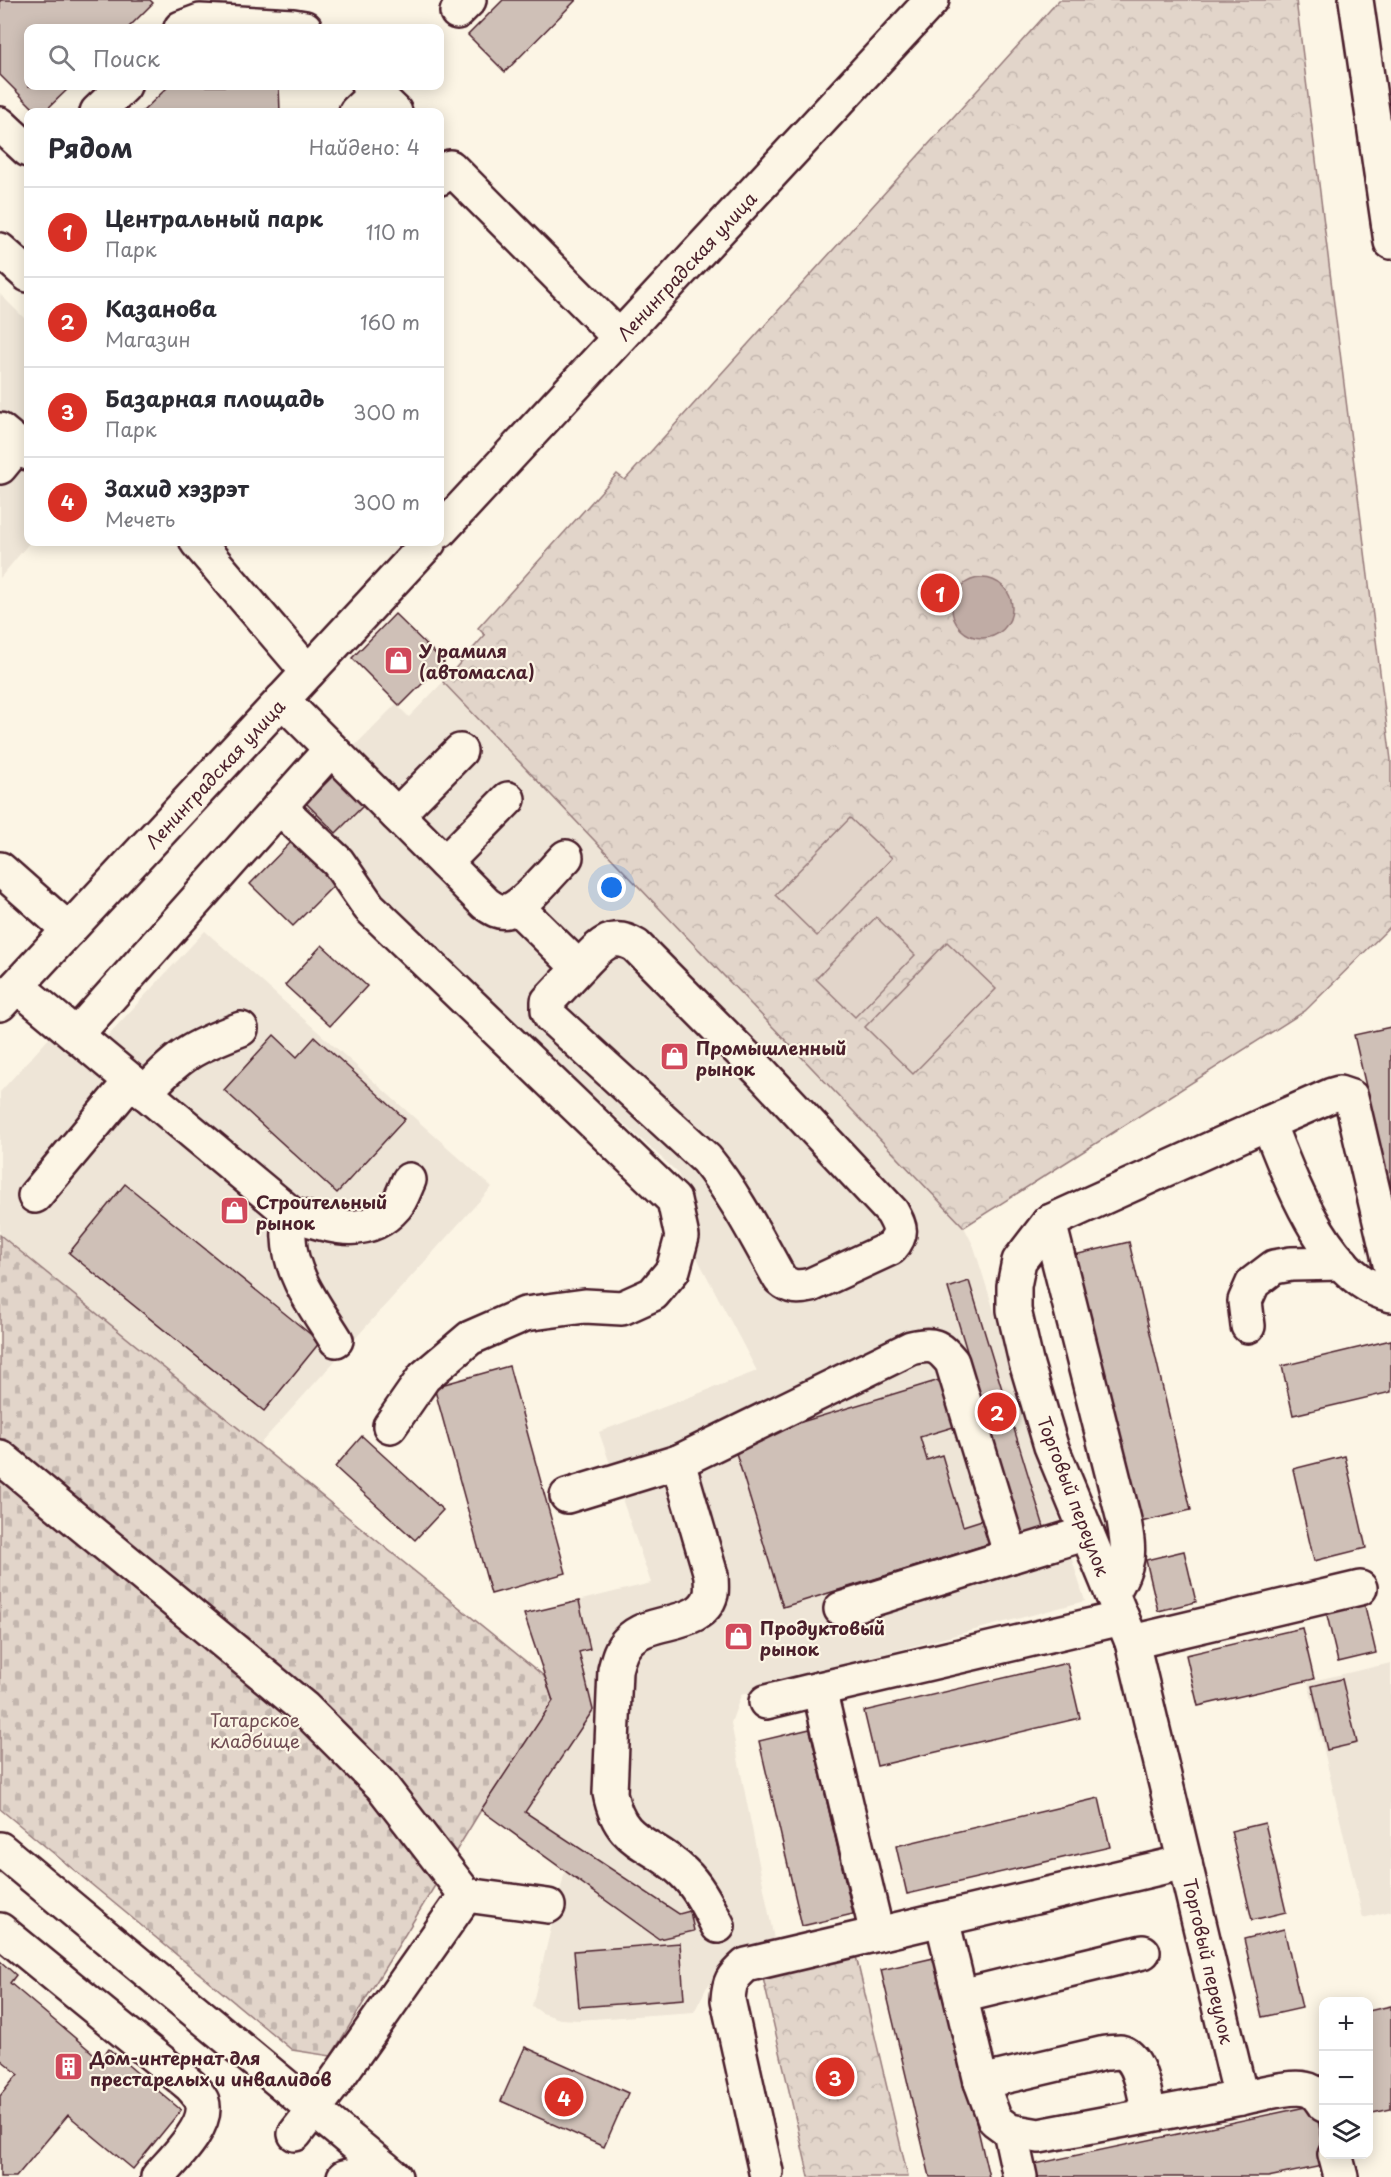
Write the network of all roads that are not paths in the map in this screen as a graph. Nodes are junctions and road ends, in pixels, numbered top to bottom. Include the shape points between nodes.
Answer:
1 (932, 0) edge
2 (1356, 0) edge
3 (206, 11) edge
4 (192, 24) edge
5 (281, 24) edge
6 (120, 90) edge
7 (101, 108) edge
8 (0, 124) edge
9 (24, 146) edge
10 (444, 168) edge
11 (1390, 225) edge
12 (0, 250) edge
13 (24, 271) edge
14 (619, 337) junction
15 (444, 526) edge
16 (200, 546) edge
17 (425, 546) edge
18 (308, 672) junction
19 (282, 700) junction
20 (331, 749) junction
21 (460, 751) dead end
22 (508, 799) dead end
23 (279, 807) junction
24 (396, 814) junction
25 (566, 857) dead end
26 (445, 863) junction
27 (0, 869) edge
28 (517, 907) junction
29 (69, 930) junction
30 (579, 968) junction
31 (9, 995) edge
32 (241, 1029) dead end
33 (76, 1035) junction
34 (138, 1087) junction
35 (1268, 1123) junction
36 (409, 1180) dead end
37 (35, 1196) dead end
38 (291, 1214) junction
39 (1049, 1222) junction
40 (1342, 1263) junction
41 (1391, 1268) edge
42 (1391, 1295) edge
43 (1248, 1326) dead end
44 (336, 1340) dead end
45 (390, 1426) dead end
46 (0, 1457) edge
47 (678, 1462) junction
48 (567, 1496) dead end
49 (1087, 1533) junction
50 (1011, 1556) junction
51 (1360, 1588) dead end
52 (841, 1609) dead end
53 (1122, 1618) junction
54 (819, 1689) junction
55 (766, 1702) dead end
56 (0, 1849) edge
57 (1185, 1862) junction
58 (466, 1894) junction
59 (548, 1906) dead end
60 (942, 1919) junction
61 (718, 1926) dead end
62 (0, 1930) edge
63 (877, 1934) junction
64 (1143, 1952) dead end
65 (961, 1996) junction
66 (981, 2082) junction
67 (1240, 2098) junction
68 (1319, 2098) edge
69 (1149, 2115) junction
70 (305, 2122) junction
71 (1010, 2131) junction
72 (1336, 2159) edge
73 (390, 2172) edge
74 (766, 2172) dead end
75 (159, 2177) edge
76 (344, 2177) edge
77 (1020, 2177) edge
78 (1341, 2177) edge

1 - 14 main road, Ленинградская улица
2 - 11 main road
3 - 4 main road via 200,21
3 - 5 main road
6 - 7 main road
8 - 9 main road
10 - 14 main road
12 - 13 main road
14 - 15 main road, Ленинградская улица
16 - 18 main road
17 - 18 main road, Ленинградская улица
18 - 19 main road, Ленинградская улица
19 - 20 main road
19 - 29 main road, Ленинградская улица
20 - 23 main road
20 - 24 main road
21 - 24 main road
22 - 26 main road
23 - 33 main road
23 - 45 main road via 338,862 369,907 674,1200 682,1237 673,1270 653,1294 622,1308 585,1306 525,1314 470,1338 424,1377
24 - 26 main road
25 - 28 main road
26 - 28 main road via 495,910
27 - 29 main road
28 - 30 main road
29 - 31 main road, Ленинградская улица
30 - 30 main road via 548,1001 551,1017 706,1159 727,1184 780,1280 798,1288 811,1285 891,1248 898,1239 900,1226 892,1212 636,946 626,939 605,942
31 - 33 main road
32 - 34 main road via 187,1052
33 - 34 main road
34 - 37 main road
34 - 38 main road
35 - 39 main road, Торговый переулок
35 - 40 main road via 1296,1193 1316,1229
35 - 41 main road, Торговый переулок via 1332,1095 1351,1097
36 - 38 main road via 398,1205 379,1221 351,1229
38 - 44 main road via 288,1238 292,1262
39 - 49 main road, Торговый переулок via 1019,1261 1014,1310 1051,1446
39 - 53 main road via 1124,1520 1129,1549
40 - 42 main road via 1367,1285
40 - 43 main road via 1274,1267 1253,1283 1245,1301
46 - 58 main road via 304,1708 381,1785
47 - 48 main road
47 - 50 main road via 911,1348 927,1344 942,1349 952,1362
47 - 61 main road via 711,1575 711,1593 705,1606 695,1614 647,1629 620,1651 615,1671 610,1793 622,1827 693,1882
49 - 50 main road
49 - 53 main road, Торговый переулок
50 - 52 main road
51 - 53 main road
53 - 54 main road
53 - 57 main road, Торговый переулок
54 - 55 main road
54 - 63 main road
56 - 70 main road
57 - 60 main road
57 - 67 main road, Торговый переулок
58 - 59 main road
58 - 70 main road
60 - 63 main road
60 - 65 main road
62 - 75 main road via 191,2086 202,2100 203,2115 196,2130
63 - 74 main road via 746,1965 734,1975 728,2000
64 - 65 main road
65 - 66 main road
66 - 69 main road via 1122,2052 1134,2060
66 - 71 main road via 995,2120
67 - 68 main road via 1295,2088 1309,2090
67 - 69 main road
69 - 71 main road via 1039,2136
70 - 73 main road
71 - 77 main road
72 - 78 main road
73 - 76 main road

